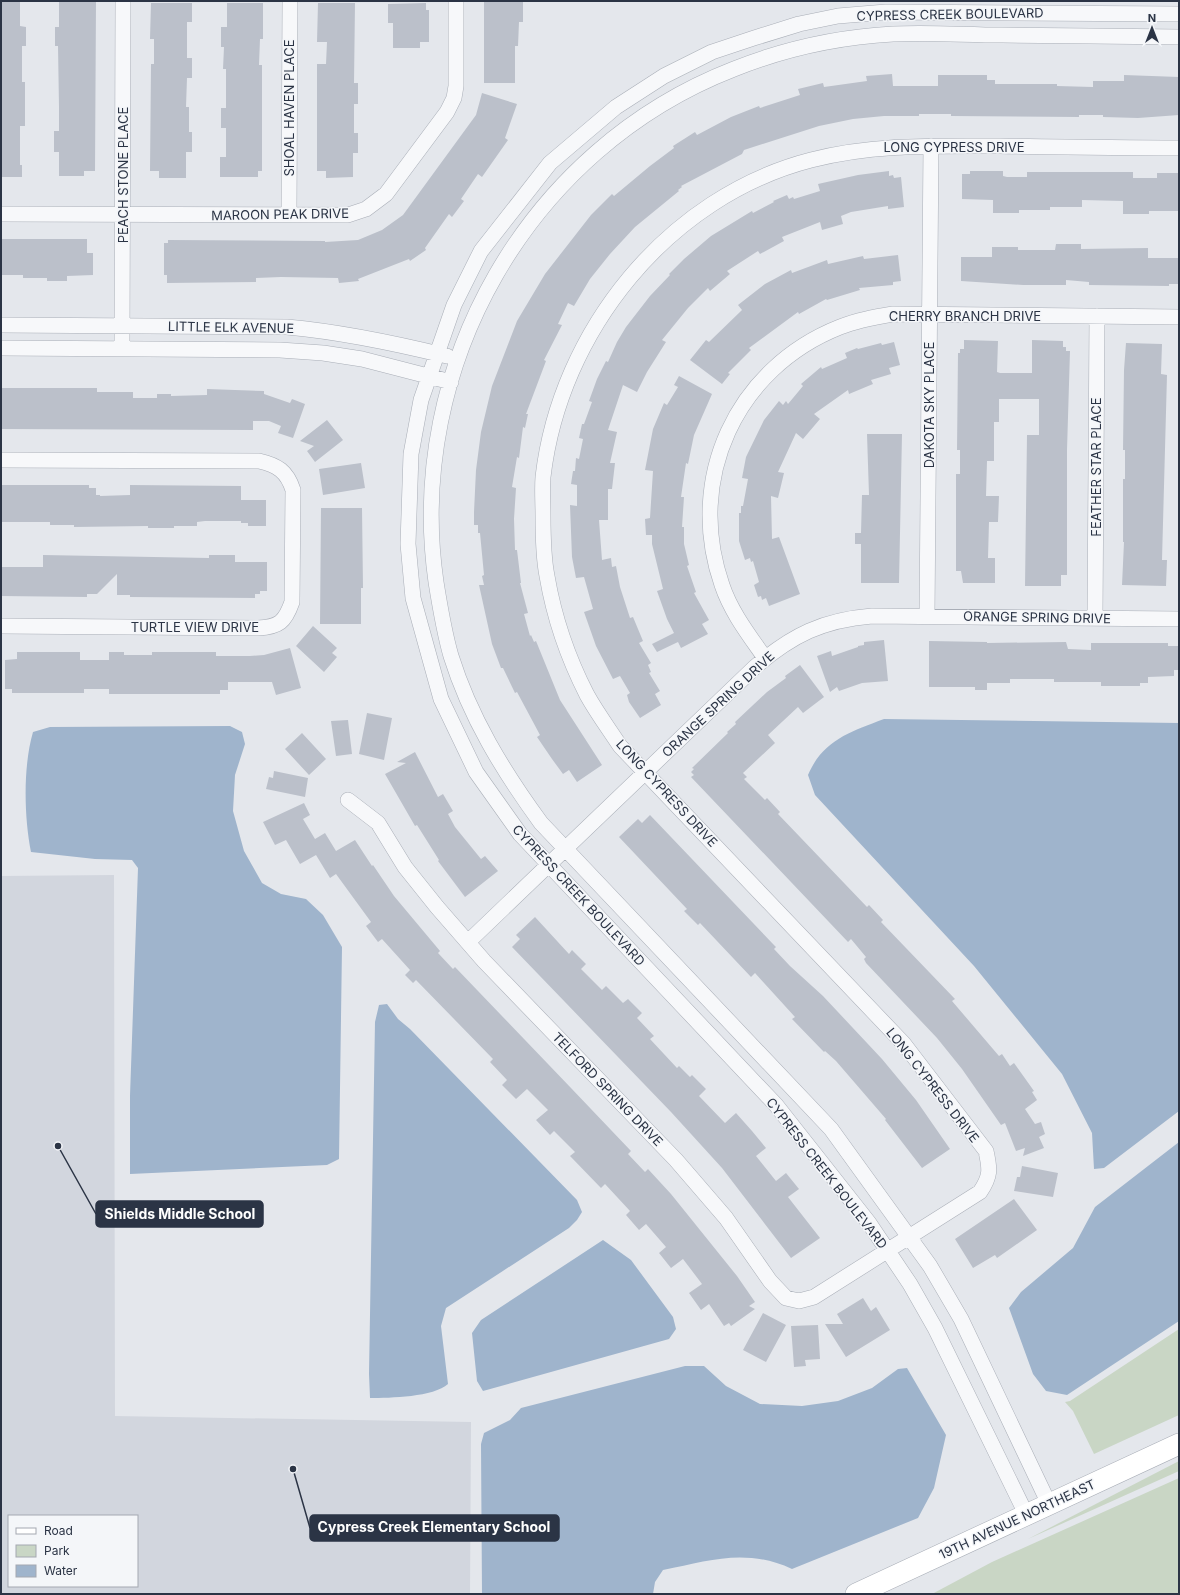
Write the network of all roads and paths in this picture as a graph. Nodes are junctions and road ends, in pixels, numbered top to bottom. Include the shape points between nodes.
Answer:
1 (123, 1) edge
2 (290, 1) edge
3 (456, 1) edge
4 (917, 6) edge
5 (1179, 14) edge
6 (918, 34) junction
7 (1179, 37) edge
8 (931, 146) junction
9 (1179, 148) edge
10 (1, 214) edge
11 (122, 215) junction
12 (289, 215) junction
13 (930, 315) junction
14 (1097, 316) junction
15 (1179, 317) edge
16 (1, 325) edge
17 (122, 326) junction
18 (1, 348) edge
19 (122, 349) junction
20 (437, 353) junction
21 (458, 358) junction
22 (429, 376) junction
23 (450, 382) junction
24 (1, 460) edge
25 (927, 616) junction
26 (1095, 618) junction
27 (1179, 619) edge
28 (1, 626) edge
29 (765, 658) junction
30 (645, 772) junction
31 (348, 800) dead end
32 (565, 849) junction
33 (549, 864) junction
34 (468, 942) junction
35 (909, 1237) junction
36 (888, 1250) junction
37 (1179, 1444) edge
38 (1048, 1504) junction
39 (1026, 1514) junction
40 (856, 1594) edge

1 - 11 street, PEACH STONE PLACE
2 - 12 street, SHOAL HAVEN PLACE
3 - 12 street, MAROON PEAK DRIVE via 454,98 447,112 386,194 366,209 348,215
4 - 5 street, CYPRESS CREEK BOULEVARD
4 - 6 street
4 - 20 street, CYPRESS CREEK BOULEVARD via 886,12 838,16 799,24 712,52 664,76 616,107 550,163 481,251 454,305
6 - 7 street, CYPRESS CREEK BOULEVARD
6 - 21 street, CYPRESS CREEK BOULEVARD via 893,34 809,45 735,68 686,90 621,133 590,159 527,225 481,301
8 - 9 street, LONG CYPRESS DRIVE
8 - 13 street, DAKOTA SKY PLACE
8 - 30 street, LONG CYPRESS DRIVE via 856,150 810,160 743,186 710,206 652,252 622,286 601,315 566,384 550,435 543,479 546,574 558,623 572,664 589,698 620,746
10 - 11 street, MAROON PEAK DRIVE
11 - 12 street, MAROON PEAK DRIVE
11 - 17 street, PEACH STONE PLACE
13 - 14 street, CHERRY BRANCH DRIVE
13 - 25 street, DAKOTA SKY PLACE
13 - 29 street, CHERRY BRANCH DRIVE via 893,314 870,318 841,326 819,336 790,355 767,375 750,394 727,433 719,452 713,479 710,510 712,546 722,587 744,628
14 - 15 street, CHERRY BRANCH DRIVE
14 - 26 street, FEATHER STAR PLACE
16 - 17 street, LITTLE ELK AVENUE
17 - 19 street, PEACH STONE PLACE
17 - 20 street, LITTLE ELK AVENUE via 287,326 372,338
18 - 19 street, LITTLE ELK AVENUE
19 - 22 street, LITTLE ELK AVENUE via 280,350 323,353
20 - 21 street, LITTLE ELK AVENUE
20 - 22 street, CYPRESS CREEK BOULEVARD
21 - 23 street, CYPRESS CREEK BOULEVARD
22 - 23 street, LITTLE ELK AVENUE
22 - 33 street, CYPRESS CREEK BOULEVARD via 421,400 411,454 408,544 413,598 441,699 476,772 520,834
23 - 32 street, CYPRESS CREEK BOULEVARD via 433,464 430,517 439,602 450,654 483,734 508,778 540,823
24 - 28 street, TURTLE VIEW DRIVE via 259,461 274,464 283,470 293,490 292,602 287,617 279,624 269,628
25 - 26 street, ORANGE SPRING DRIVE
25 - 29 street, ORANGE SPRING DRIVE via 850,618 806,631
26 - 27 street, ORANGE SPRING DRIVE
29 - 30 street, ORANGE SPRING DRIVE
30 - 32 street, ORANGE SPRING DRIVE
30 - 35 street, LONG CYPRESS DRIVE via 904,1044 986,1151 990,1168 987,1181 980,1192
31 - 34 street, TELFORD SPRING DRIVE via 378,823 405,866
32 - 33 street, ORANGE SPRING DRIVE
32 - 35 street, CYPRESS CREEK BOULEVARD via 831,1129
33 - 34 street, ORANGE SPRING DRIVE
33 - 36 street, CYPRESS CREEK BOULEVARD via 776,1105
34 - 36 street, TELFORD SPRING DRIVE via 676,1160 726,1218 770,1281 786,1298 799,1301 814,1297
35 - 36 street, LONG CYPRESS DRIVE
35 - 38 street, CYPRESS CREEK BOULEVARD via 930,1266 961,1319
36 - 39 street, CYPRESS CREEK BOULEVARD via 935,1328
37 - 38 street, 19TH AVENUE NORTHEAST
38 - 39 street, 19TH AVENUE NORTHEAST
39 - 40 street, 19TH AVENUE NORTHEAST

